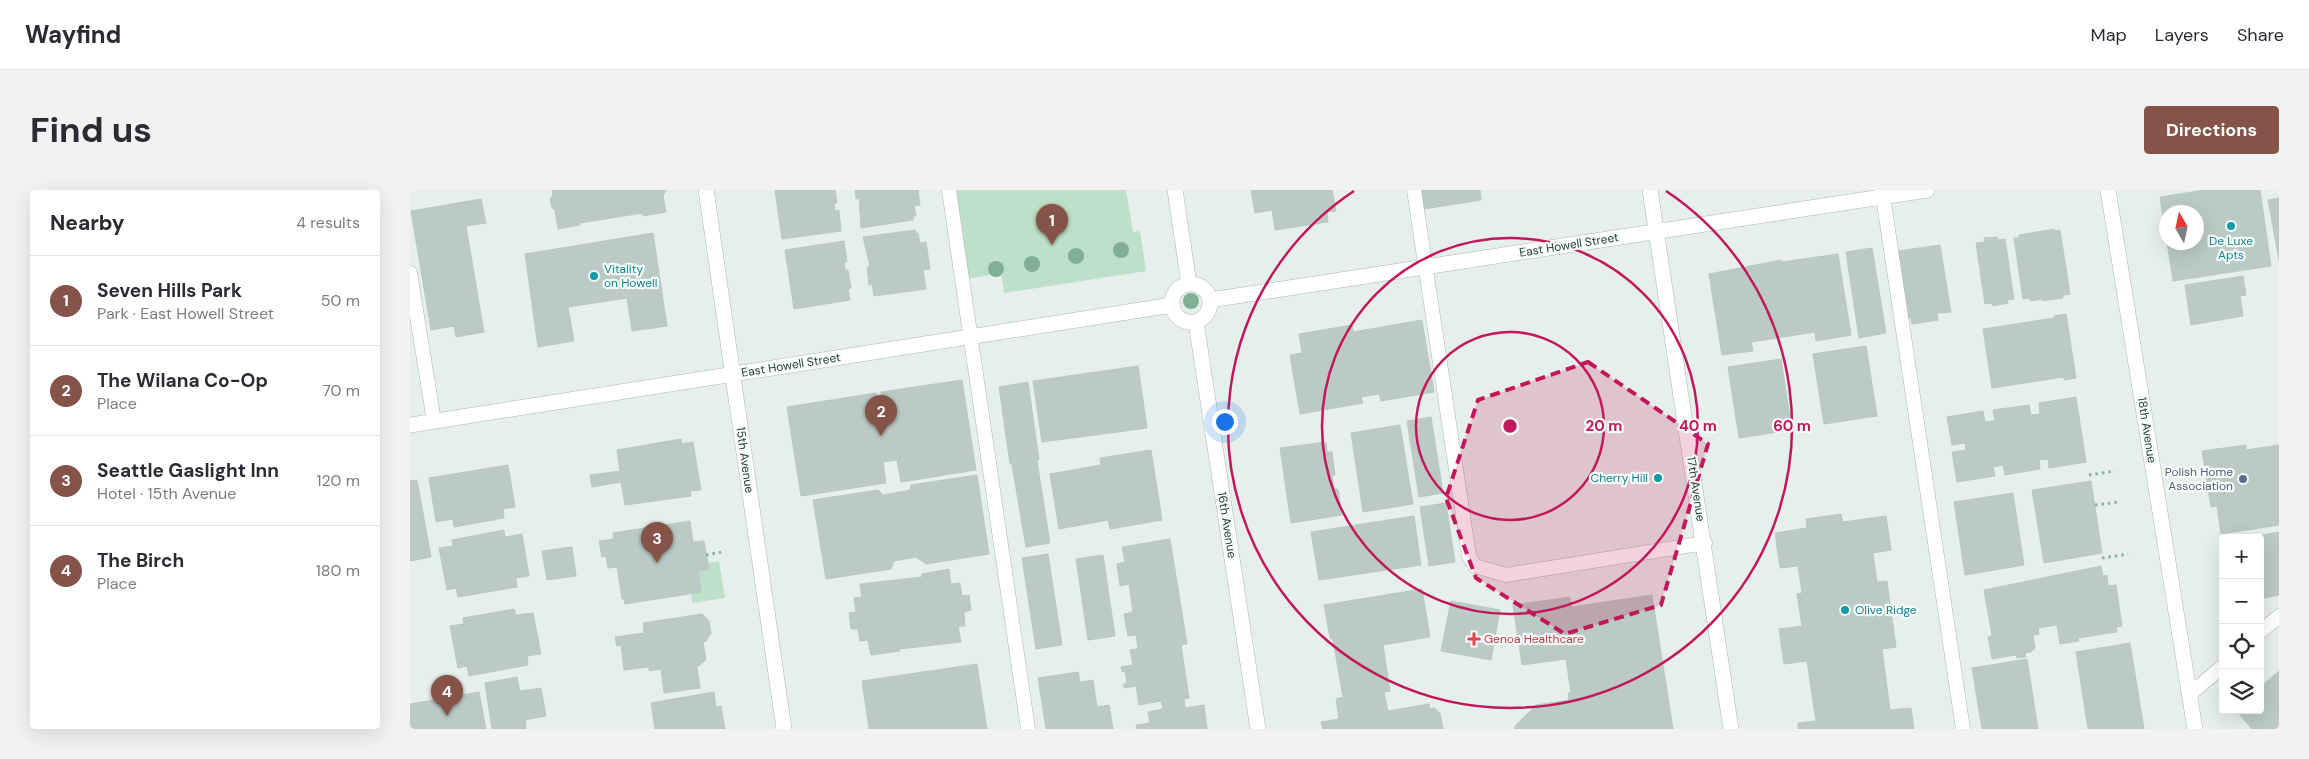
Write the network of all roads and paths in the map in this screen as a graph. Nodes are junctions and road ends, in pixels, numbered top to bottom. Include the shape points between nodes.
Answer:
1 (706, 190) edge
2 (949, 190) edge
3 (1176, 190) edge
4 (1414, 190) edge
5 (1650, 190) edge
6 (1927, 190) edge
7 (2108, 190) edge
8 (1883, 193) edge
9 (1657, 231) junction
10 (1426, 266) junction
11 (410, 273) edge
12 (1190, 284) junction
13 (1210, 300) junction
14 (1172, 306) junction
15 (1196, 322) junction
16 (970, 336) junction
17 (732, 375) junction
18 (434, 421) junction
19 (410, 425) edge
20 (2115, 471) dead end
21 (2090, 475) dead end
22 (2120, 502) dead end
23 (2095, 506) dead end
24 (1705, 543) junction
25 (722, 552) dead end
26 (2128, 554) dead end
27 (706, 555) dead end
28 (2102, 558) dead end
29 (2279, 616) edge
30 (2264, 629) edge
31 (2220, 669) edge
32 (2190, 695) junction
33 (784, 729) edge
34 (1028, 729) edge
35 (1258, 729) edge
36 (1731, 729) edge
37 (1963, 729) edge
38 (2195, 729) edge

1 - 17 street, 15th Avenue
2 - 16 lane
3 - 12 street
4 - 10 lane
5 - 9 street, 17th Avenue
6 - 8 street, East Howell Street
7 - 32 street, 18th Avenue
8 - 9 street, East Howell Street
8 - 37 lane
9 - 10 street, East Howell Street
9 - 24 street, 17th Avenue
10 - 13 street, East Howell Street
10 - 24 lane via 1469,556 1475,566 1506,576
11 - 18 lane
12 - 13 street via 1206,291
12 - 14 street via 1177,291
13 - 15 street via 1210,310
14 - 15 street via 1179,318
14 - 16 street, East Howell Street
15 - 35 street, 16th Avenue
16 - 17 street, East Howell Street
16 - 34 lane
17 - 18 street, East Howell Street
17 - 33 street, 15th Avenue
18 - 19 street, East Howell Street
20 - 21 path
22 - 23 path
24 - 36 street, 17th Avenue
25 - 27 path
26 - 28 path
29 - 30 lane
31 - 32 lane
32 - 38 street, 18th Avenue

